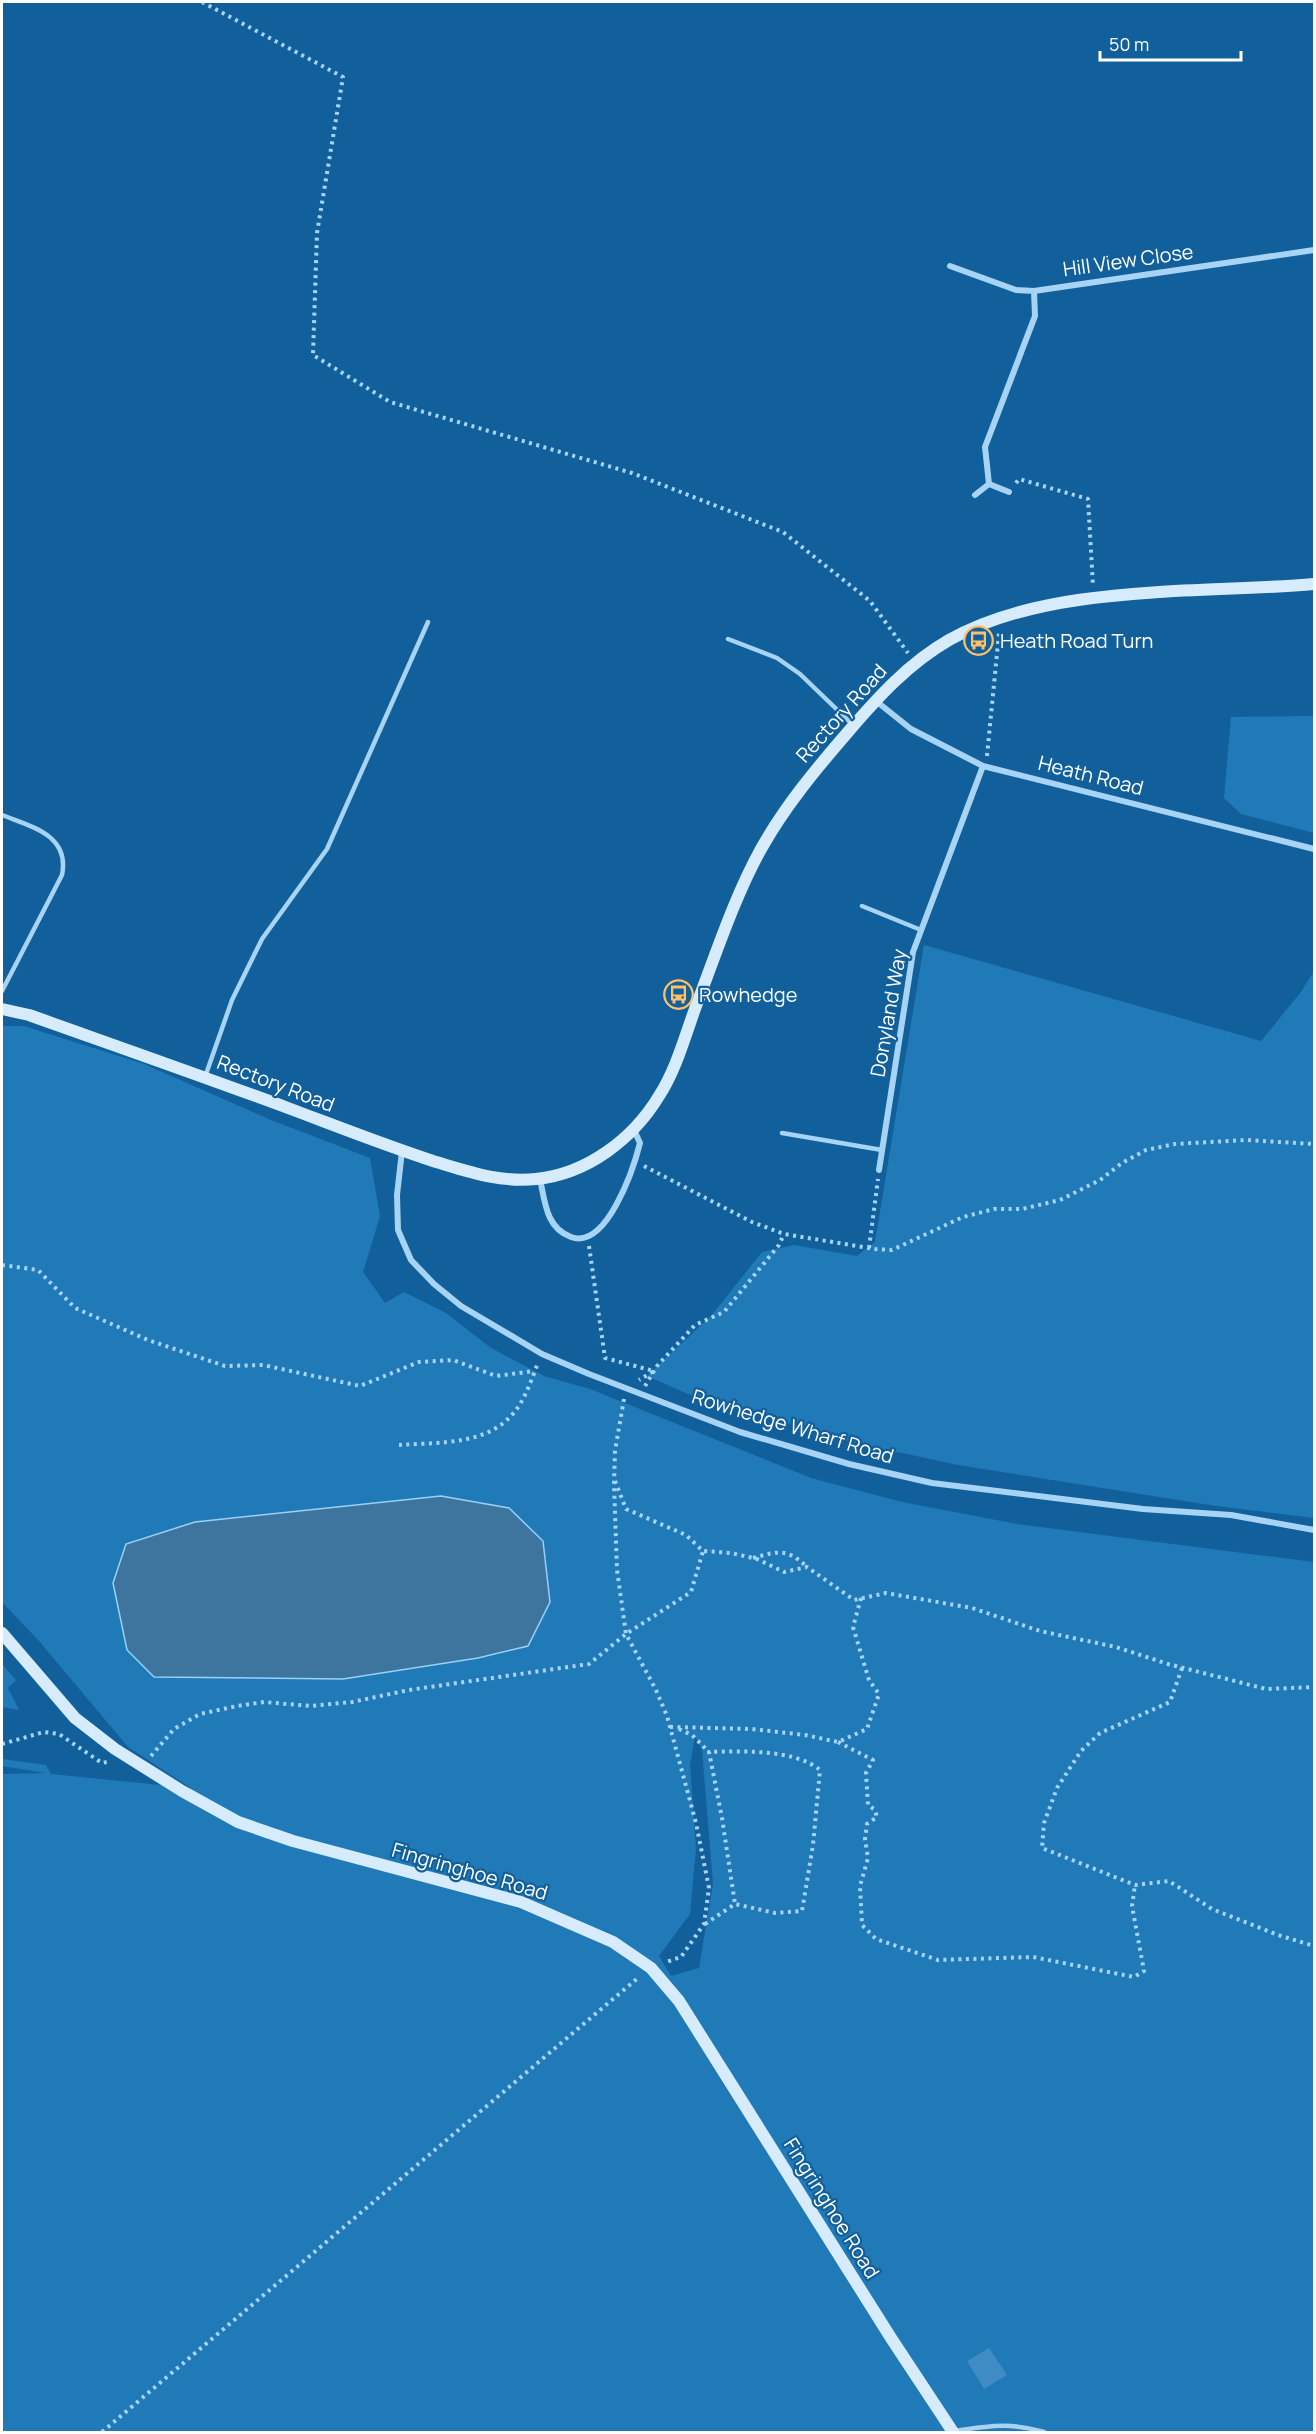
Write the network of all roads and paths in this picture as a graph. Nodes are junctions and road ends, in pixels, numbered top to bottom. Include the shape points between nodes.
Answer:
1 (202, 2) edge
2 (1314, 250) edge
3 (950, 266) dead end
4 (1034, 291) junction
5 (989, 484) junction
6 (1009, 492) joint
7 (975, 495) dead end
8 (1314, 584) edge
9 (1094, 599) junction
10 (1001, 617) junction
11 (428, 622) dead end
12 (728, 639) dead end
13 (915, 663) junction
14 (875, 700) junction
15 (853, 726) junction
16 (984, 766) junction
17 (2, 815) edge
18 (1314, 849) edge
19 (862, 906) dead end
20 (921, 930) junction
21 (2, 991) edge
22 (2, 1009) edge
23 (205, 1077) junction
24 (634, 1130) junction
25 (782, 1133) dead end
26 (1314, 1144) edge
27 (882, 1150) junction
28 (402, 1151) junction
29 (635, 1161) junction
30 (879, 1170) joint
31 (540, 1179) junction
32 (784, 1234) junction
33 (588, 1236) junction
34 (869, 1248) junction
35 (2, 1265) edge
36 (542, 1354) junction
37 (534, 1371) dead end
38 (654, 1371) junction
39 (626, 1388) junction
40 (640, 1394) junction
41 (399, 1445) dead end
42 (614, 1478) junction
43 (1314, 1530) edge
44 (703, 1551) junction
45 (752, 1558) junction
46 (807, 1567) junction
47 (861, 1599) junction
48 (2, 1633) edge
49 (626, 1634) junction
50 (1182, 1668) junction
51 (1314, 1687) edge
52 (670, 1727) junction
53 (676, 1727) junction
54 (838, 1742) junction
55 (2, 1744) edge
56 (709, 1752) junction
57 (132, 1759) junction
58 (143, 1767) junction
59 (1135, 1886) junction
60 (735, 1904) junction
61 (704, 1924) junction
62 (1314, 1946) edge
63 (651, 1968) junction
64 (953, 2432) edge
65 (102, 2433) edge
66 (1044, 2433) edge

1 - 13 path via 343,77 317,233 313,355 390,402 632,473 783,532 870,600
2 - 4 street, Hill View Close
3 - 4 street, Hill View Close via 1016,290
4 - 5 street via 1035,316 985,447
5 - 6 street
5 - 7 street
6 - 9 path via 1019,479 1088,499
8 - 9 street, Rectory Road
9 - 10 street, Rectory Road via 1030,608
10 - 13 street, Rectory Road via 949,640
10 - 16 path
11 - 23 lane via 327,849 262,939 232,1000
12 - 15 lane via 777,658 800,674
13 - 14 street, Rectory Road
14 - 15 street, Rectory Road
14 - 16 street, Heath Road via 911,729
15 - 24 street, Rectory Road via 802,787 760,852 661,1094
16 - 18 street, Heath Road
16 - 20 street, Donyland Way
17 - 21 lane via 56,841 64,863 62,875
19 - 20 lane
20 - 27 street, Donyland Way via 913,952
22 - 23 street, Rectory Road
23 - 28 street, Rectory Road
24 - 29 street via 640,1143
24 - 31 street, Rectory Road via 605,1153 576,1168
25 - 27 lane
26 - 34 path via 1246,1140 1175,1144 1146,1150 1060,1200 963,1217 892,1250
27 - 30 street, Donyland Way
28 - 31 street, Rectory Road via 476,1174 513,1180
28 - 36 street, Rowhedge Wharf Road via 398,1230 411,1260 461,1306
29 - 32 path via 752,1222
29 - 33 street via 615,1207 599,1229
30 - 34 path
31 - 33 street via 551,1223 576,1239
32 - 34 path
32 - 38 path via 724,1312 695,1325
33 - 38 path via 605,1358
35 - 37 path via 38,1270 75,1308 148,1340 225,1366 263,1365 360,1386 419,1362 453,1360 496,1376
36 - 39 street, Rowhedge Wharf Road
36 - 41 path via 516,1410 492,1432 479,1437
38 - 39 path
38 - 40 path
39 - 40 street, Rowhedge Wharf Road
39 - 42 path
40 - 43 street, Rowhedge Wharf Road via 740,1432 932,1483 1143,1509 1231,1515
42 - 44 path via 626,1509 686,1535
42 - 49 path via 617,1570
44 - 45 path
44 - 49 path via 691,1592
45 - 46 path via 784,1572
45 - 46 path via 772,1552 794,1554
46 - 47 path via 854,1600
47 - 50 path via 886,1593 972,1608 1040,1631 1116,1647
47 - 54 path via 853,1627 869,1680 879,1694 867,1729
48 - 57 street, Fingringhoe Road via 75,1718
49 - 52 path via 656,1690
49 - 58 path via 589,1664 352,1702 311,1706 264,1702 200,1714 174,1729
50 - 51 path via 1266,1689
50 - 59 path via 1170,1702 1100,1733 1081,1751 1058,1788 1044,1823 1042,1848
52 - 53 path
52 - 61 path via 709,1888
53 - 54 path via 752,1729
53 - 56 path via 692,1735
54 - 59 path via 873,1760 866,1773 868,1805 877,1817 867,1824 868,1858 860,1886 862,1925 876,1940 938,1960 1033,1958 1134,1977 1144,1971 1132,1906
55 - 57 path via 44,1732 59,1734 102,1763
56 - 60 path
56 - 60 path via 765,1752 811,1762 820,1770 802,1911 775,1913
57 - 58 street, Fingringhoe Road
58 - 63 street, Fingringhoe Road via 237,1822 292,1841 521,1902 613,1942
59 - 62 path via 1170,1881 1212,1909
60 - 61 path
61 - 63 path via 681,1957
63 - 64 street, Fingringhoe Road via 678,2001
63 - 65 path
64 - 66 lane via 1000,2424

